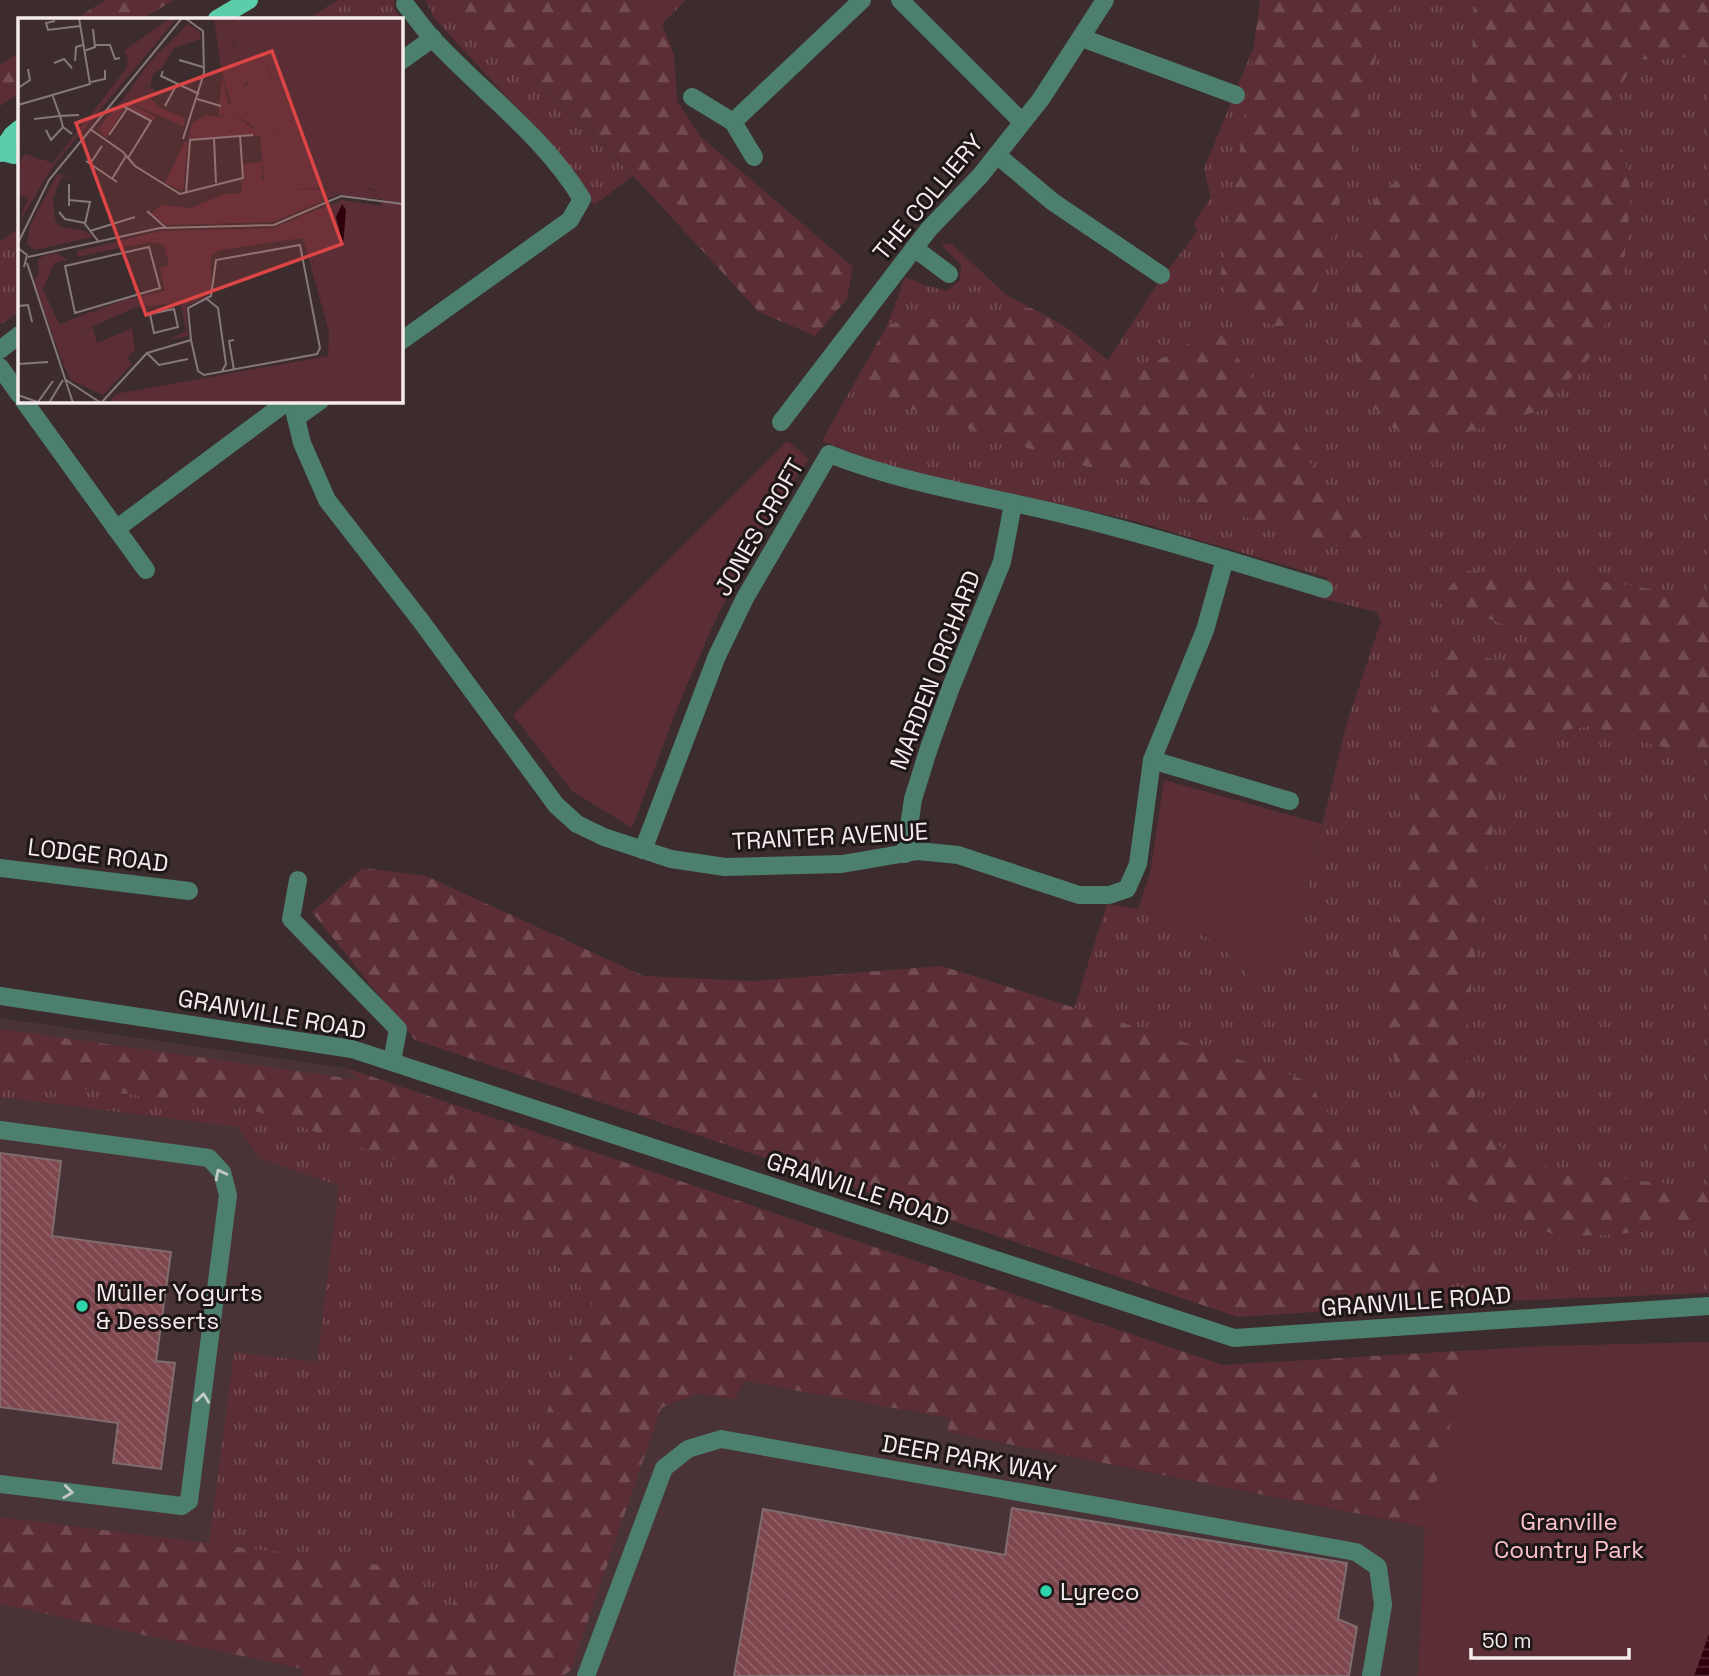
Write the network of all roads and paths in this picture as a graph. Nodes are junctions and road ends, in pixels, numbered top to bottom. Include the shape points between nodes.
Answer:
1 (249, 0) edge
2 (862, 0) edge
3 (900, 0) edge
4 (1105, 0) edge
5 (405, 4) dead end
6 (219, 18) edge
7 (433, 38) junction
8 (1082, 38) junction
9 (402, 60) edge
10 (1236, 95) dead end
11 (692, 97) dead end
12 (733, 122) junction
13 (1021, 122) junction
14 (18, 131) edge
15 (7, 152) edge
16 (997, 155) junction
17 (754, 157) dead end
18 (914, 248) junction
19 (949, 274) dead end
20 (1161, 275) dead end
21 (18, 336) edge
22 (402, 340) edge
23 (0, 350) edge
24 (0, 367) edge
25 (18, 393) edge
26 (25, 402) edge
27 (314, 402) edge
28 (292, 406) edge
29 (781, 422) dead end
30 (1013, 504) junction
31 (116, 529) junction
32 (1225, 559) junction
33 (146, 570) dead end
34 (1324, 589) dead end
35 (1152, 760) junction
36 (1290, 801) dead end
37 (643, 850) junction
38 (905, 853) junction
39 (0, 868) edge
40 (298, 880) dead end
41 (190, 891) dead end
42 (0, 996) edge
43 (392, 1062) junction
44 (0, 1130) edge
45 (1709, 1306) edge
46 (0, 1485) edge
47 (586, 1676) edge
48 (1371, 1676) edge

1 - 6 main road
2 - 12 street
3 - 13 street
4 - 8 street, THE COLLIERY
5 - 7 street
7 - 9 street
7 - 22 street via 519,120 569,177 582,199 570,220
8 - 10 street
8 - 13 street, THE COLLIERY
11 - 12 street
12 - 17 street
13 - 16 street, THE COLLIERY
14 - 15 main road via 6,143
16 - 18 street, THE COLLIERY
16 - 20 street via 1053,202
18 - 19 street
18 - 29 street, THE COLLIERY
21 - 23 street
24 - 25 street
26 - 31 street
27 - 28 street
28 - 31 street
28 - 37 street, TRANTER AVENUE via 327,500 556,805 578,824
30 - 32 street, JONES CROFT
30 - 37 street, JONES CROFT via 870,470 830,454 745,598 717,656
30 - 38 street, MARDEN ORCHARD via 1002,562 951,687 913,799
31 - 33 street
32 - 34 street, JONES CROFT
32 - 35 street, TRANTER AVENUE via 1205,630
35 - 36 street
35 - 38 street, TRANTER AVENUE via 1138,864 1127,890 1079,895 958,855
37 - 38 street, TRANTER AVENUE via 725,867 842,864
39 - 41 street, LODGE ROAD
40 - 43 street via 290,919 398,1029
42 - 43 street, GRANVILLE ROAD via 352,1049
43 - 45 street, GRANVILLE ROAD via 1234,1338
46 -> 44 street via 182,1506 189,1501 228,1195 222,1172 209,1158
47 - 48 street, DEER PARK WAY via 664,1468 688,1449 721,1439 1356,1552 1378,1567 1383,1605

